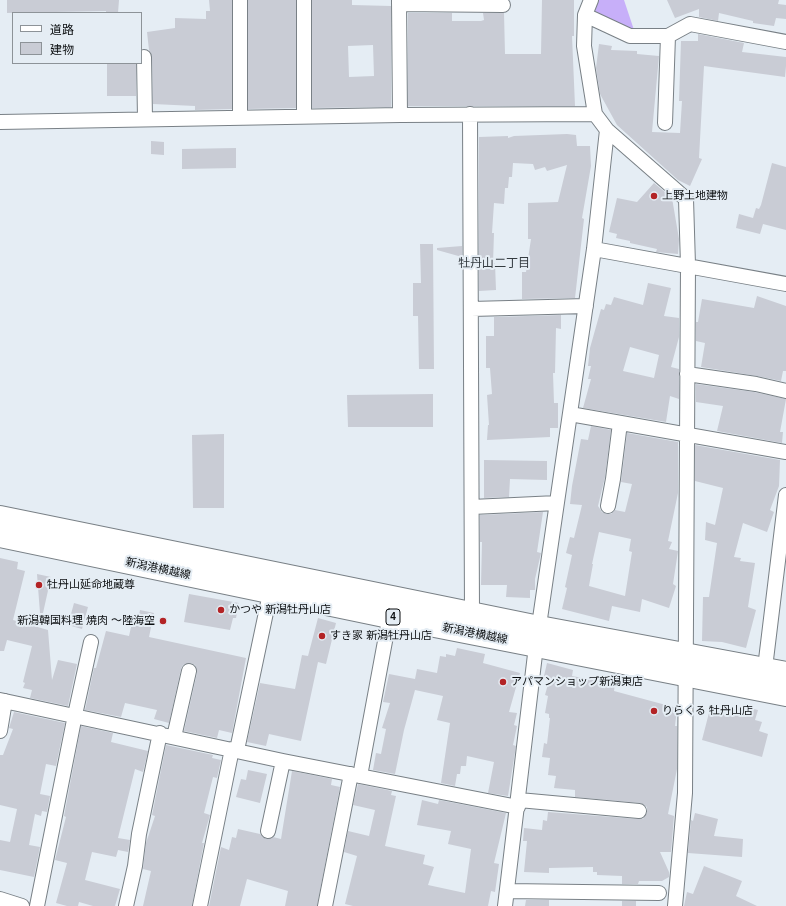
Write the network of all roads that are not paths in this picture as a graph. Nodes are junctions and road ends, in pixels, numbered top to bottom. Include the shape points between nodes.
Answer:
1 (240, 0) edge
2 (304, 0) edge
3 (591, 0) edge
4 (399, 2) edge
5 (503, 5) dead end
6 (585, 15) junction
7 (668, 36) junction
8 (786, 42) edge
9 (144, 57) dead end
10 (470, 114) junction
11 (595, 114) junction
12 (400, 115) junction
13 (304, 116) junction
14 (240, 118) junction
15 (145, 119) junction
16 (0, 122) edge
17 (665, 123) dead end
18 (607, 130) junction
19 (594, 249) junction
20 (688, 265) junction
21 (786, 284) edge
22 (586, 306) junction
23 (471, 309) junction
24 (687, 374) junction
25 (786, 391) edge
26 (570, 414) junction
27 (620, 423) junction
28 (687, 436) junction
29 (786, 452) edge
30 (786, 495) edge
31 (557, 503) junction
32 (608, 506) dead end
33 (472, 507) junction
34 (0, 517) edge
35 (0, 536) edge
36 (272, 582) junction
37 (391, 606) junction
38 (472, 612) junction
39 (538, 636) junction
40 (91, 642) dead end
41 (685, 653) junction
42 (765, 668) junction
43 (189, 671) dead end
44 (786, 673) edge
45 (685, 675) junction
46 (786, 695) edge
47 (3, 700) edge
48 (74, 715) junction
49 (0, 731) edge
50 (160, 733) junction
51 (174, 736) junction
52 (235, 750) junction
53 (283, 761) junction
54 (355, 775) junction
55 (518, 804) junction
56 (639, 811) dead end
57 (268, 830) dead end
58 (507, 891) junction
59 (659, 893) dead end
60 (0, 899) edge
61 (22, 906) edge
62 (37, 906) edge
63 (126, 906) edge
64 (200, 906) edge
65 (325, 906) edge
66 (505, 906) edge
67 (675, 906) edge

1 - 14 street
2 - 13 street
3 - 6 street
4 - 5 street
4 - 12 street
6 - 7 street via 630,36
6 - 11 street via 584,46
7 - 8 street via 690,24
7 - 17 street
9 - 15 street
10 - 11 street
10 - 12 street
10 - 23 street
11 - 18 street
12 - 13 street
13 - 14 street
14 - 15 street
15 - 16 street
18 - 19 street
18 - 20 street via 686,199
19 - 20 street
19 - 22 street
20 - 21 street
20 - 24 street
22 - 23 street
22 - 26 street
23 - 33 street
24 - 25 street
24 - 28 street
26 - 27 street
26 - 31 street
27 - 28 street
27 - 32 street
28 - 29 street
28 - 41 street
30 - 42 street
31 - 33 street
31 - 39 street
33 - 38 street
34 - 36 main road, 新潟港横越線 / 4
35 - 36 main road, 新潟港横越線 / 4
36 - 37 main road, 新潟港横越線 / 4
36 - 52 street
37 - 38 main road, 新潟港横越線 / 4
37 - 39 main road, 新潟港横越線 / 4
37 - 54 street
38 - 39 main road, 新潟港横越線 / 4
39 - 41 main road, 新潟港横越線 / 4
39 - 45 main road, 新潟港横越線 / 4
39 - 55 street
40 - 48 street
41 - 42 main road, 新潟港横越線 / 4
41 - 45 street
42 - 44 main road, 新潟港横越線 / 4
43 - 51 street
45 - 46 main road, 新潟港横越線 / 4
45 - 67 street via 685,793
47 - 48 street
47 - 49 street
48 - 50 street
48 - 62 street
50 - 51 street
50 - 63 street
51 - 52 street
52 - 53 street
52 - 64 street
53 - 54 street
53 - 57 street
54 - 55 street
54 - 65 street
55 - 56 street
55 - 58 street
58 - 59 street
58 - 66 street
60 - 61 street

